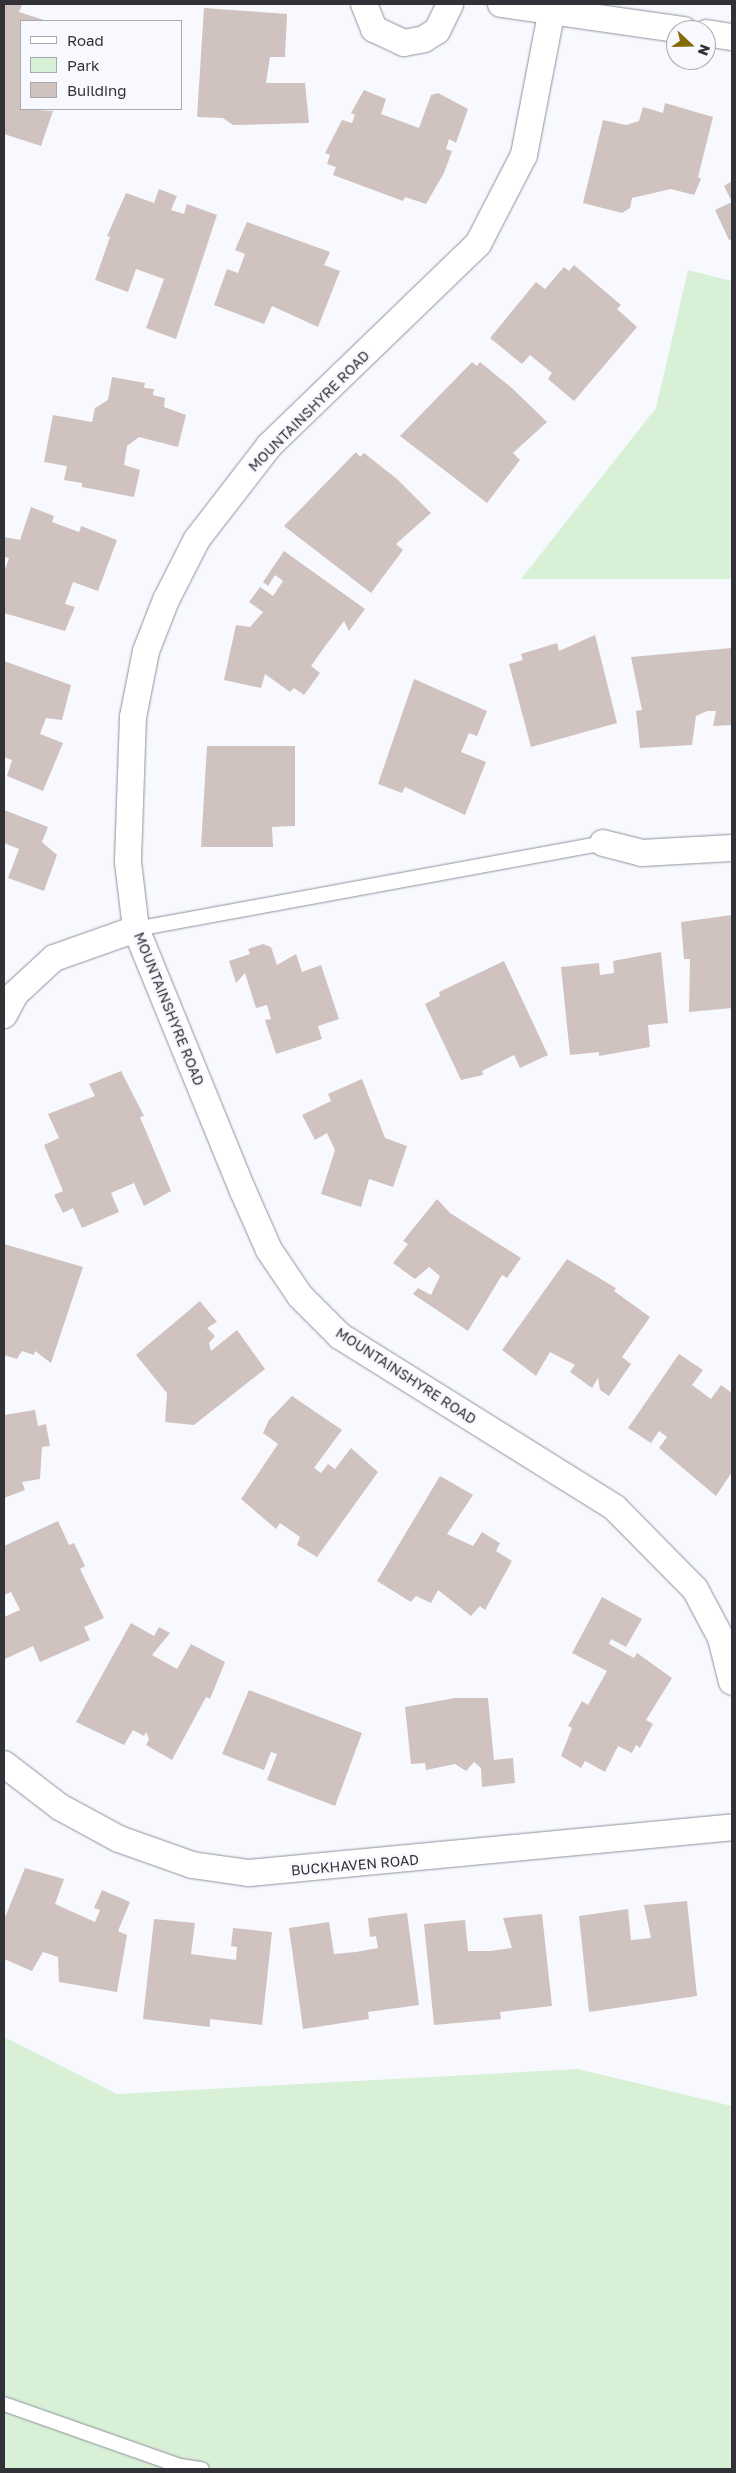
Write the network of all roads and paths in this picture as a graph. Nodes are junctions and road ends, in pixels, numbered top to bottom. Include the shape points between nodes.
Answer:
1 (364, 4) edge
2 (450, 4) edge
3 (501, 4) edge
4 (553, 7) edge
5 (666, 27) edge
6 (716, 35) edge
7 (732, 37) edge
8 (603, 843) joint
9 (732, 848) edge
10 (136, 930) junction
11 (4, 1015) edge
12 (732, 1682) edge
13 (4, 1764) edge
14 (732, 1828) edge
15 (4, 2404) edge
16 (202, 2469) edge

1 - 2 street via 374,29 404,43 424,39 437,31
3 - 4 street
4 - 5 street
4 - 10 street, MOUNTAINSHYRE ROAD via 524,155 478,244 269,446 197,539 166,600 146,651 132,717 128,862
6 - 7 street
8 - 9 street via 642,853
8 - 10 lane
10 - 11 street via 54,958 15,994
10 - 12 street, MOUNTAINSHYRE ROAD via 242,1191 269,1250 300,1296 340,1336 615,1508 695,1589 721,1638
13 - 14 street, BUCKHAVEN ROAD via 60,1807 119,1839 192,1865 249,1873
15 - 16 lane via 171,2463

